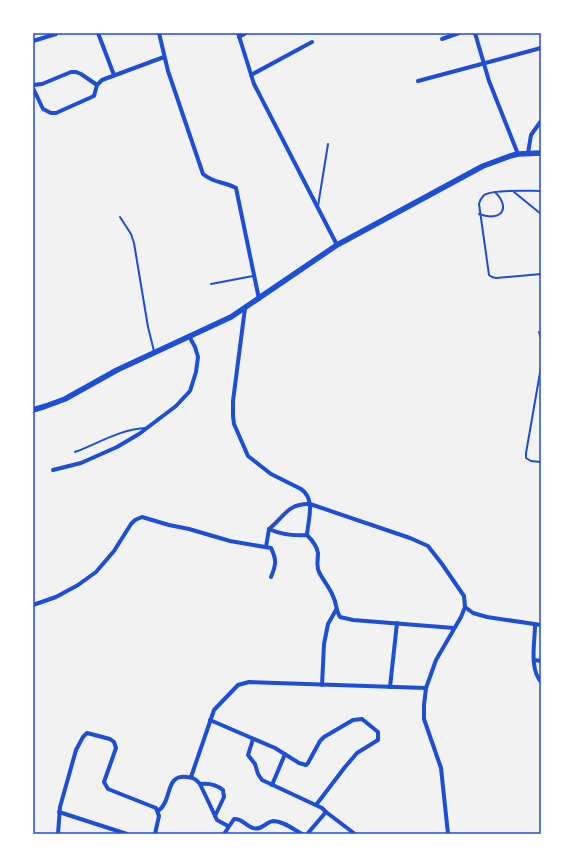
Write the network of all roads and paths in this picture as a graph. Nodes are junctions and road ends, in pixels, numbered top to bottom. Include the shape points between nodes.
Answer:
1 (98, 33) edge
2 (160, 33) edge
3 (246, 33) edge
4 (459, 33) edge
5 (475, 33) edge
6 (56, 34) edge
7 (238, 35) edge
8 (442, 39) dead end
9 (33, 41) edge
10 (312, 42) dead end
11 (541, 48) edge
12 (164, 57) junction
13 (483, 63) junction
14 (114, 75) junction
15 (251, 75) junction
16 (418, 81) dead end
17 (97, 85) junction
18 (33, 86) edge
19 (541, 121) edge
20 (328, 144) dead end
21 (528, 153) junction
22 (541, 153) edge
23 (518, 154) junction
24 (513, 191) junction
25 (541, 191) edge
26 (495, 192) junction
27 (318, 207) junction
28 (479, 214) junction
29 (541, 214) edge
30 (120, 217) dead end
31 (338, 245) junction
32 (541, 274) edge
33 (254, 275) junction
34 (211, 284) dead end
35 (259, 299) junction
36 (245, 308) junction
37 (539, 332) dead end
38 (189, 336) junction
39 (541, 339) edge
40 (155, 352) junction
41 (541, 367) edge
42 (33, 410) edge
43 (148, 428) junction
44 (75, 452) dead end
45 (541, 462) edge
46 (53, 470) dead end
47 (310, 504) junction
48 (269, 529) junction
49 (307, 535) junction
50 (266, 547) junction
51 (271, 577) dead end
52 (33, 605) edge
53 (465, 607) junction
54 (336, 610) junction
55 (397, 623) junction
56 (535, 625) junction
57 (541, 625) edge
58 (454, 628) junction
59 (534, 660) junction
60 (541, 661) edge
61 (541, 682) edge
62 (322, 685) junction
63 (390, 687) junction
64 (426, 688) junction
65 (210, 720) junction
66 (253, 739) junction
67 (285, 754) junction
68 (191, 777) junction
69 (200, 784) junction
70 (272, 785) junction
71 (316, 805) junction
72 (158, 811) junction
73 (59, 812) junction
74 (326, 812) junction
75 (215, 816) junction
76 (228, 826) junction
77 (58, 834) edge
78 (127, 834) edge
79 (155, 834) edge
80 (224, 834) edge
81 (302, 834) edge
82 (308, 834) edge
83 (355, 834) edge
84 (448, 834) edge

1 - 14 street
2 - 12 street
3 - 7 street
4 - 8 street
5 - 13 street
6 - 9 street
7 - 15 street
10 - 15 street
11 - 13 street
12 - 14 street
12 - 33 street via 203,174 210,180 236,188
13 - 16 street
13 - 23 street
14 - 17 street
15 - 27 street
17 - 18 street via 76,72 71,72
17 - 18 street via 94,96 56,113 43,109
19 - 21 street via 531,135
20 - 27 lane
21 - 22 street
21 - 23 street
23 - 31 street via 483,166
24 - 25 lane
24 - 26 lane
24 - 29 lane
26 - 28 lane via 480,198
26 - 28 lane via 501,198 502,212 496,217
27 - 31 street
28 - 32 lane via 489,275 496,278
30 - 40 lane via 134,243 148,327
31 - 35 street
33 - 34 lane
33 - 35 street
35 - 36 street
36 - 38 street
36 - 47 street via 233,401 234,424 248,456 271,474 306,492
37 - 39 lane
38 - 40 street
38 - 43 street via 198,357 190,391 176,406
40 - 42 street via 65,399
41 - 45 lane via 526,458
43 - 44 lane via 133,428
43 - 46 street via 118,447 92,459
47 - 48 street via 295,506 284,512 278,522
47 - 49 street
47 - 53 street via 428,546 464,596
48 - 49 street via 280,534
48 - 50 street
49 - 54 street via 315,544 319,572 333,596
50 - 51 street via 271,548 275,557
50 - 52 street via 230,541 142,517 131,524 114,551 96,572 56,597
53 - 56 street via 473,613 487,617
53 - 58 street
54 - 55 street via 340,617 353,620
54 - 62 street via 328,624 324,644
55 - 58 street
55 - 63 street
56 - 57 street
56 - 59 street
58 - 64 street via 436,660
59 - 60 street
59 - 61 street via 536,674
62 - 63 street
62 - 65 street via 243,683 218,705
63 - 64 street
64 - 84 street via 424,719 440,768
65 - 66 street
65 - 68 street
66 - 67 street
66 - 70 street via 250,758 259,777
67 - 70 street
67 - 71 street via 306,765 324,737 358,719 378,732 378,740 357,753
68 - 69 street
68 - 72 street via 182,776 172,782 163,808
69 - 75 street
69 - 75 street via 209,784 223,790 224,797
70 - 71 street
71 - 74 street
72 - 73 street via 152,806 108,789 104,782 116,748 114,742 87,733 76,750
72 - 79 street
73 - 77 street
73 - 78 street
74 - 82 street
74 - 83 street
75 - 76 street via 219,822
76 - 80 street
76 - 81 street via 234,819 252,828 271,821 279,822

